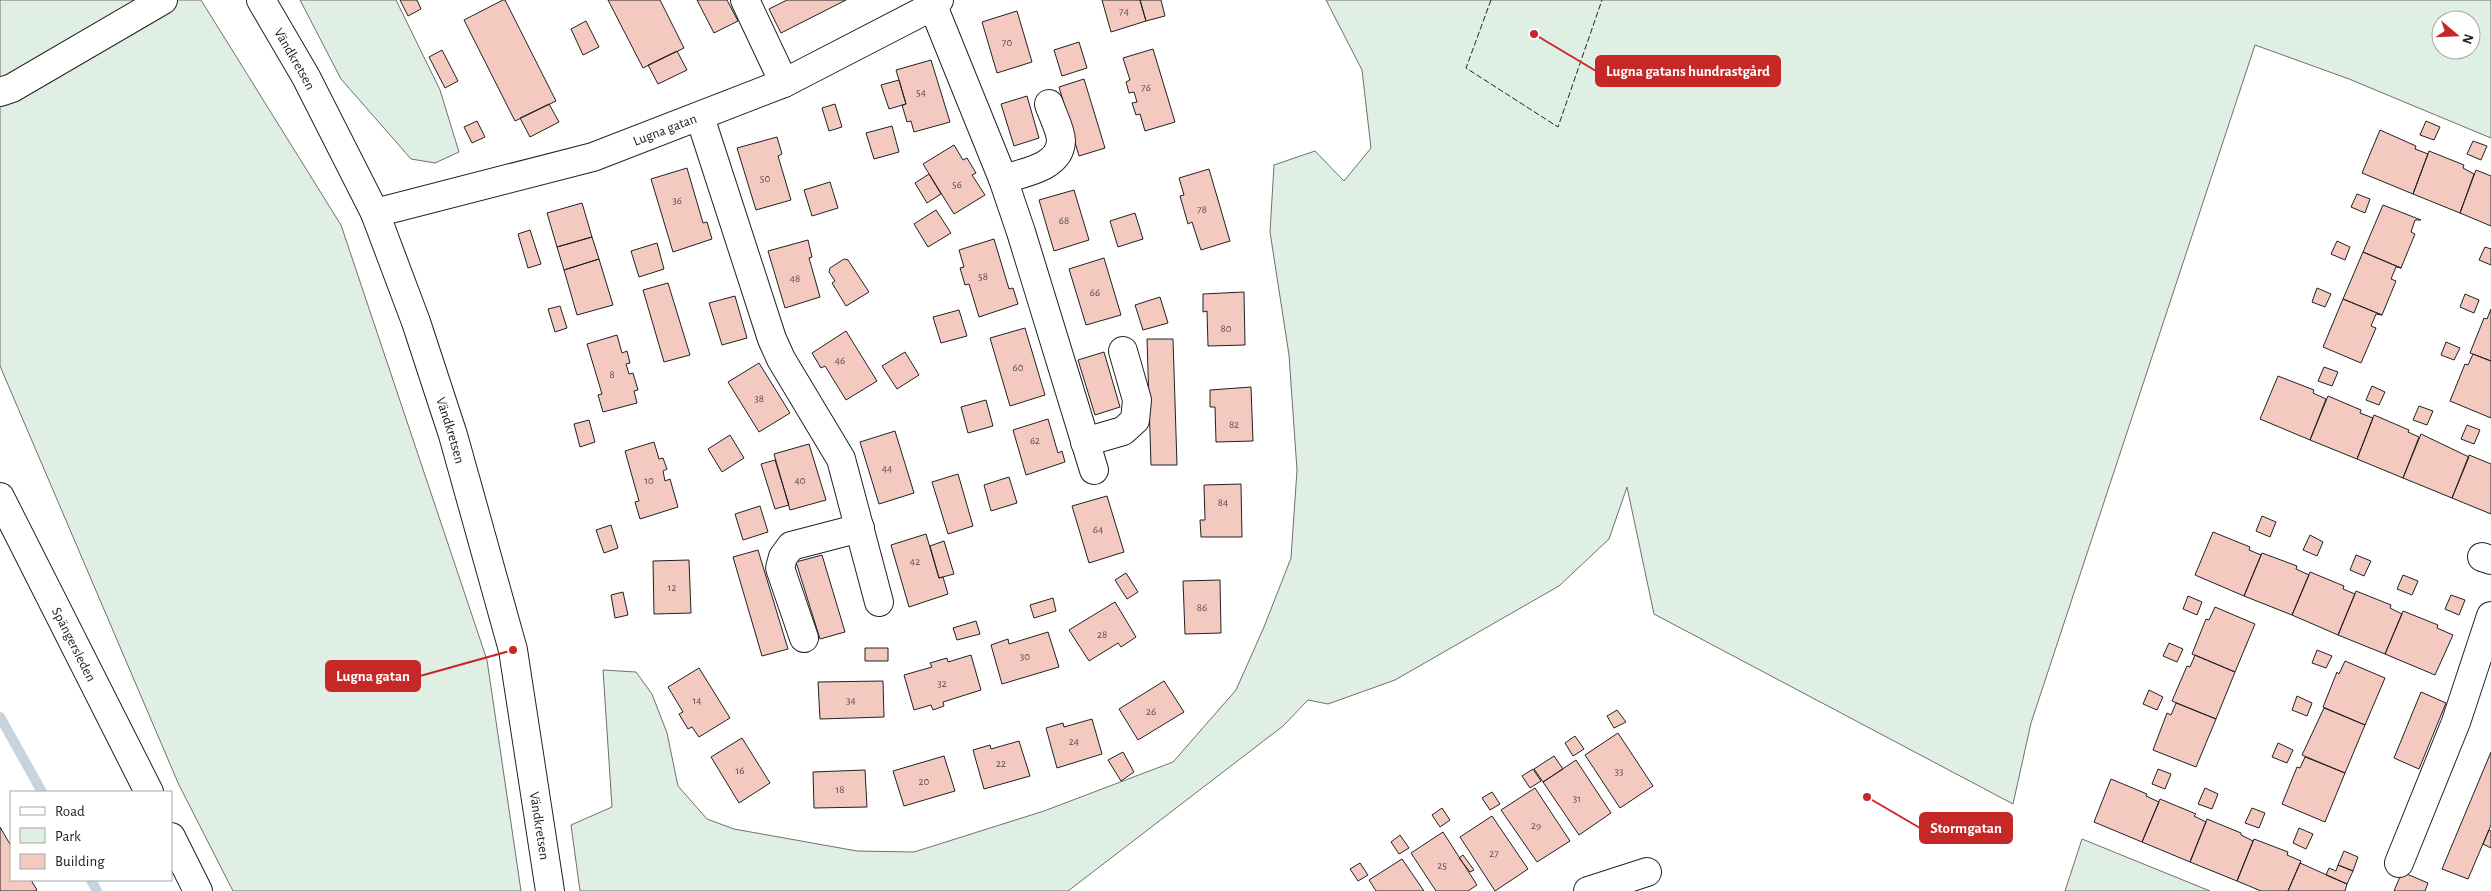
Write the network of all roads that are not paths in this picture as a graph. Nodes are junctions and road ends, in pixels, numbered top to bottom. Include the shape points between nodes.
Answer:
1 (163, 0) edge
2 (261, 0) edge
3 (745, 0) edge
4 (936, 3) edge
5 (784, 83) junction
6 (4, 94) edge
7 (1049, 104) dead end
8 (700, 117) junction
9 (1003, 179) junction
10 (375, 213) junction
11 (1123, 351) dead end
12 (1085, 442) junction
13 (1094, 470) dead end
14 (0, 496) edge
15 (860, 528) junction
16 (879, 602) dead end
17 (2491, 616) edge
18 (804, 638) dead end
19 (148, 791) edge
20 (172, 839) edge
21 (2399, 863) dead end
22 (1647, 872) dead end
23 (198, 891) edge
24 (550, 891) edge
25 (1588, 891) edge

1 - 6 street
2 - 10 street, Vändkretsen via 306,77
3 - 5 street
4 - 5 street, Lugna gatan
4 - 9 street
5 - 8 street, Lugna gatan
7 - 9 street via 1061,141 1056,154 1046,165
8 - 10 street, Lugna gatan via 593,157
8 - 15 street via 772,339 841,459
9 - 12 street
10 - 24 street, Vändkretsen via 416,322 453,435 513,650
11 - 12 street via 1137,400 1135,420 1123,430
12 - 13 street
14 - 19 street, Spängersleden
15 - 16 street
15 - 18 street via 791,546 783,557 780,568
17 - 21 street via 2456,722
20 - 23 street
22 - 25 street

